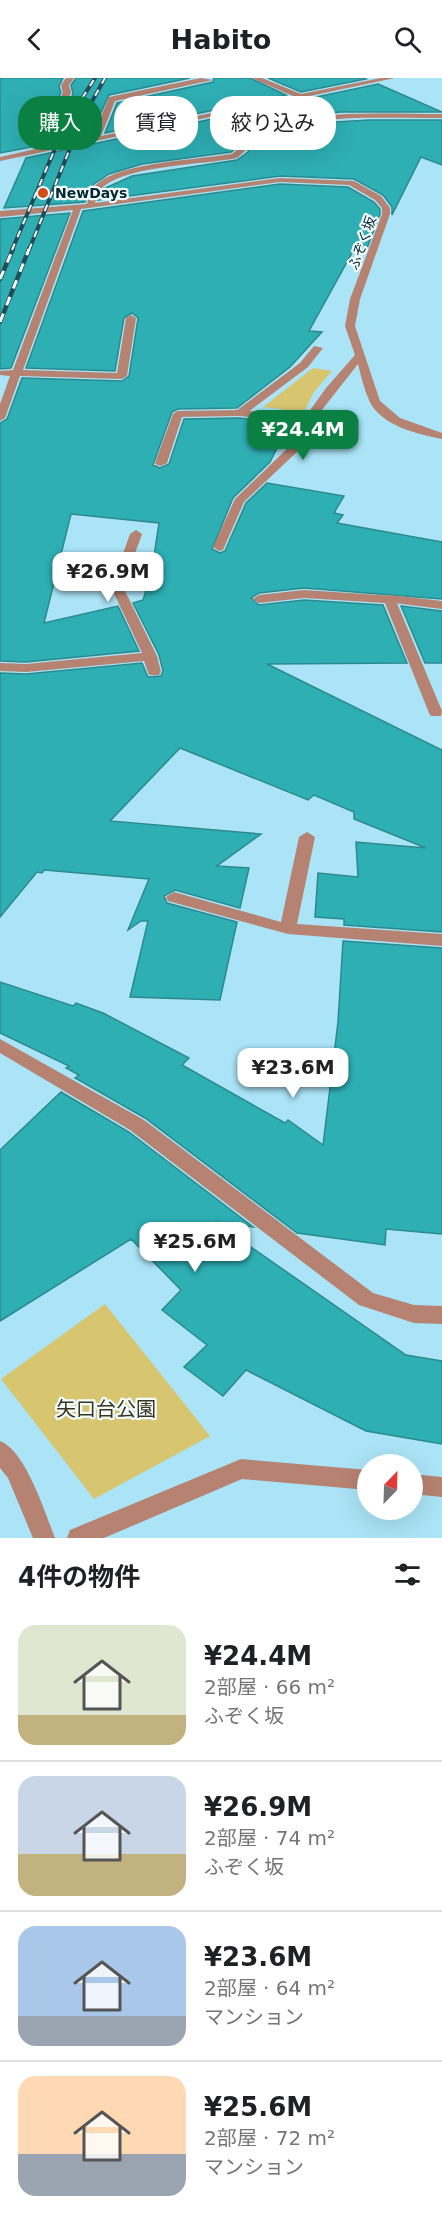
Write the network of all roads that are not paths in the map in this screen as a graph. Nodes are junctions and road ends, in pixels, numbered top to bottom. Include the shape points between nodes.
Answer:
1 (70, 78) edge
2 (205, 78) edge
3 (256, 78) edge
4 (391, 78) edge
5 (65, 96) edge
6 (299, 96) edge
7 (306, 96) edge
8 (210, 116) edge
9 (442, 116) edge
10 (102, 124) edge
11 (102, 138) edge
12 (44, 150) edge
13 (0, 159) edge
14 (90, 206) junction
15 (78, 207) junction
16 (0, 214) edge
17 (131, 318) dead end
18 (318, 348) dead end
19 (360, 355) junction
20 (4, 373) dead end
21 (16, 373) junction
22 (240, 413) junction
23 (0, 418) edge
24 (309, 420) junction
25 (442, 436) edge
26 (161, 463) dead end
27 (136, 534) dead end
28 (219, 547) dead end
29 (259, 599) dead end
30 (390, 599) junction
31 (442, 605) edge
32 (150, 656) junction
33 (0, 667) edge
34 (154, 672) dead end
35 (436, 713) dead end
36 (307, 837) dead end
37 (174, 897) dead end
38 (288, 930) junction
39 (442, 940) edge
40 (0, 1045) edge
41 (442, 1315) edge
42 (0, 1451) edge
43 (357, 1479) edge
44 (423, 1485) edge
45 (442, 1487) edge
46 (44, 1538) edge
47 (78, 1538) edge

1 - 5 street via 65,85
2 - 10 street via 209,80 112,99
3 - 6 street
4 - 7 street
8 - 11 street
9 - 14 street via 329,117 260,131 245,138 242,150 234,156 141,171 104,183 94,193
12 - 13 street
14 - 15 street, ふぞく坂
14 - 19 street, ふぞく坂 via 260,181 340,182 361,187 378,198 386,214 351,315 350,326
15 - 16 street, ふぞく坂
15 - 21 street
17 - 21 street via 122,376
18 - 22 street via 304,365
19 - 24 street
19 - 25 street, ふぞく坂 via 375,402 382,411 411,427
20 - 21 street
21 - 23 street
22 - 24 street
22 - 26 street via 178,414
24 - 28 street via 296,447 239,501
27 - 32 street via 117,587
29 - 30 street via 304,594
30 - 31 street
30 - 35 street
32 - 33 street
32 - 34 street
36 - 38 street
37 - 38 street
38 - 39 street
40 - 41 street via 137,1125 366,1299 414,1314
42 - 46 street via 16,1472
43 - 47 street via 241,1469
44 - 45 street

